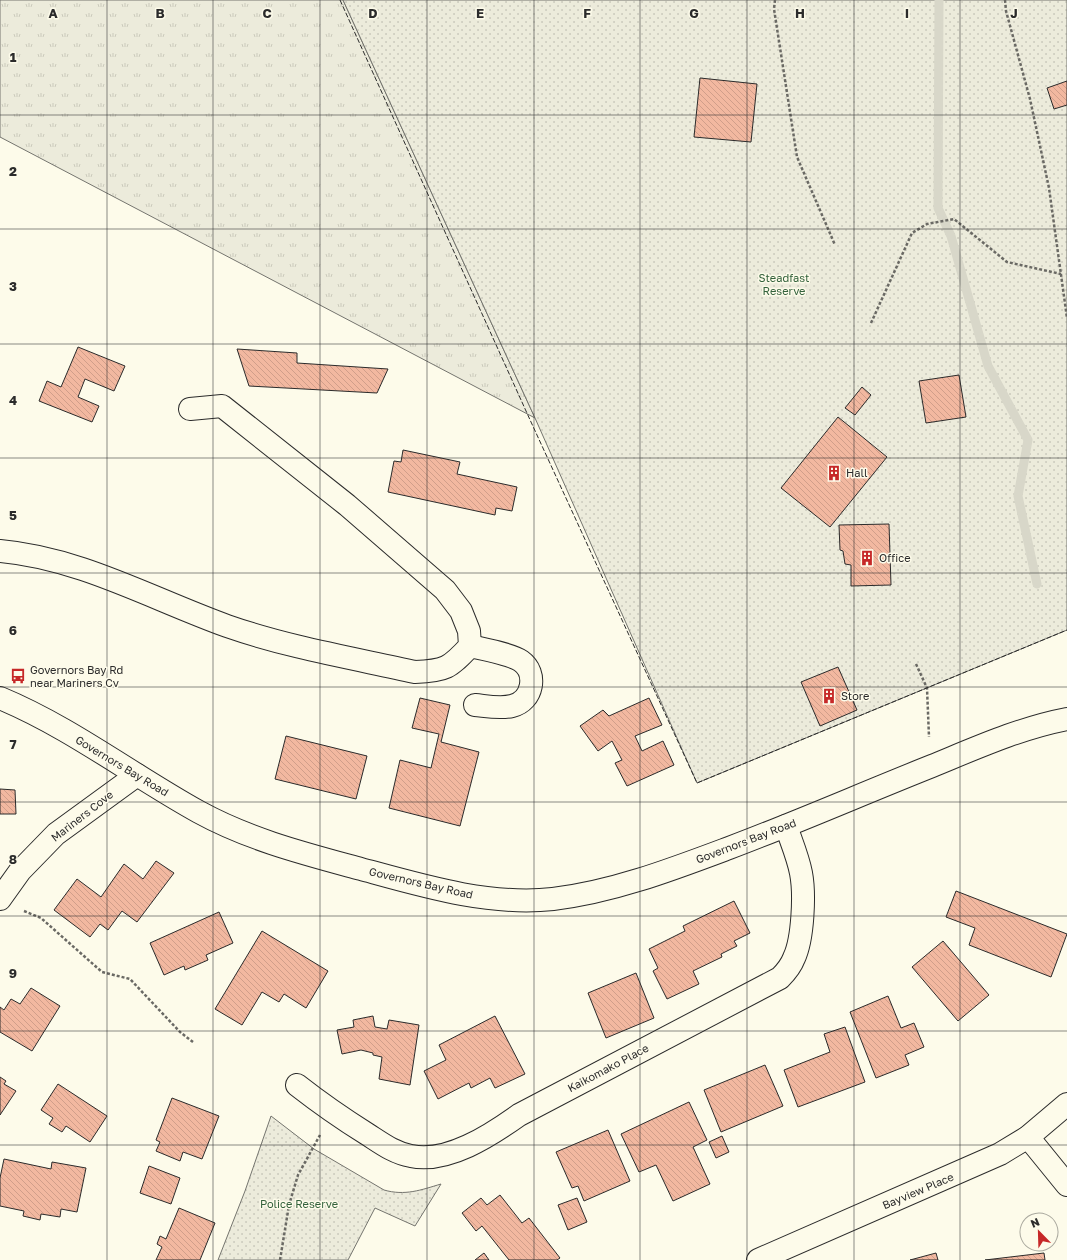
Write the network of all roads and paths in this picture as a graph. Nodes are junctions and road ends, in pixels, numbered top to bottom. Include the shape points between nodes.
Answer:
1 (775, 0) edge
2 (1005, 0) edge
3 (835, 245) dead end
4 (1061, 274) junction
5 (1067, 318) edge
6 (870, 323) dead end
7 (190, 409) dead end
8 (0, 551) edge
9 (470, 646) junction
10 (916, 664) dead end
11 (0, 698) edge
12 (475, 705) dead end
13 (1067, 719) edge
14 (930, 767) junction
15 (137, 775) junction
16 (786, 826) junction
17 (0, 898) edge
18 (21, 909) dead end
19 (193, 1042) dead end
20 (297, 1086) dead end
21 (1067, 1104) edge
22 (331, 1111) junction
23 (1028, 1137) junction
24 (1067, 1185) edge
25 (280, 1260) edge
26 (758, 1260) edge

1 - 3 path via 774,9 797,157
2 - 4 path via 1049,188
4 - 5 path
4 - 6 path via 1007,262 954,219 927,224 912,233
7 - 9 street via 222,406 376,530 445,590 460,610 469,631
8 - 9 street via 40,558 81,570 263,637 415,672 435,672 453,664
9 - 12 street via 520,661 530,672 532,685 525,700 512,706
10 - 14 path via 927,688
11 - 15 street, Governors Bay Road via 55,726
13 - 14 street, Governors Bay Road via 1038,724
14 - 16 street, Governors Bay Road
15 - 16 street, Governors Bay Road via 203,814 257,838 298,852 446,891 519,900 553,899 605,889 660,872
15 - 17 street, Mariners Cove via 56,834 20,871
16 - 22 street, Kaikomako Place via 801,873 804,897 797,951 788,970 780,978 519,1115 494,1132 452,1152 431,1157 412,1157 396,1152
18 - 19 path via 41,918 102,972 130,979 180,1032
20 - 22 street, Kaikomako Place
21 - 23 street, Bayview Place
22 - 25 path via 314,1149 298,1176 289,1205
23 - 24 street
23 - 26 street, Bayview Place via 968,1169

